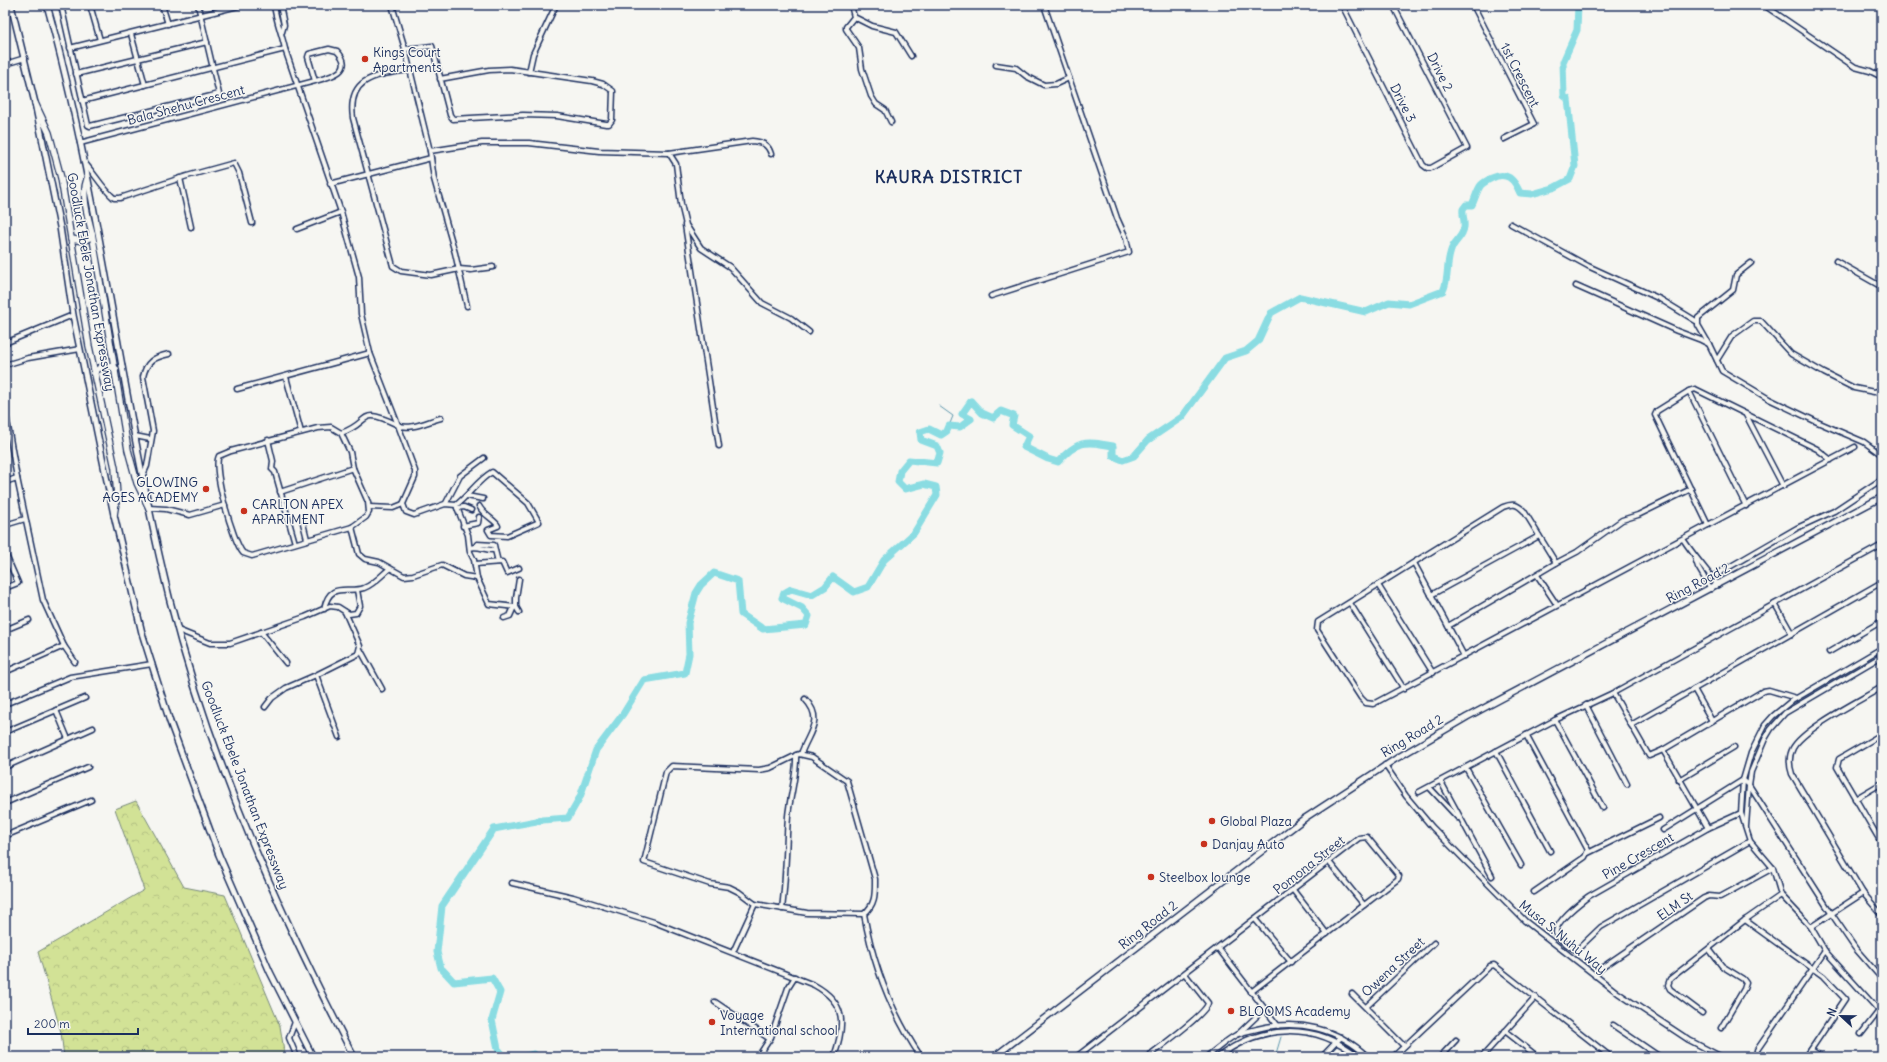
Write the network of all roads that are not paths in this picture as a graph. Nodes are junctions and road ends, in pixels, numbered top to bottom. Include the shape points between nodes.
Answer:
1 (11, 5) edge
2 (48, 5) edge
3 (61, 5) edge
4 (90, 5) edge
5 (162, 5) edge
6 (198, 5) edge
7 (242, 5) edge
8 (274, 5) edge
9 (280, 5) edge
10 (392, 5) edge
11 (556, 5) edge
12 (852, 5) edge
13 (1044, 5) edge
14 (1342, 5) edge
15 (1393, 5) edge
16 (1473, 5) edge
17 (1764, 5) edge
18 (201, 15) junction
19 (854, 17) junction
20 (168, 24) junction
21 (282, 32) junction
22 (131, 34) junction
23 (100, 40) junction
24 (207, 42) junction
25 (70, 48) junction
26 (285, 49) junction
27 (405, 49) junction
28 (911, 56) dead end
29 (25, 58) junction
30 (138, 58) junction
31 (5, 64) edge
32 (996, 65) dead end
33 (213, 67) junction
34 (409, 70) junction
35 (529, 72) junction
36 (76, 74) junction
37 (1882, 77) edge
38 (1069, 78) junction
39 (440, 80) junction
40 (315, 81) junction
41 (145, 85) junction
42 (297, 86) junction
43 (82, 101) junction
44 (35, 103) junction
45 (891, 122) dead end
46 (1504, 139) dead end
47 (80, 143) junction
48 (1467, 149) joint
49 (430, 151) junction
50 (669, 153) junction
51 (771, 154) dead end
52 (431, 158) junction
53 (84, 162) junction
54 (368, 174) junction
55 (180, 178) junction
56 (87, 179) junction
57 (330, 184) junction
58 (341, 212) junction
59 (684, 219) junction
60 (252, 223) dead end
61 (1511, 224) dead end
62 (191, 227) dead end
63 (297, 229) dead end
64 (92, 233) junction
65 (71, 239) junction
66 (1836, 261) dead end
67 (1751, 263) dead end
68 (493, 268) dead end
69 (459, 269) junction
70 (1576, 286) dead end
71 (1882, 287) edge
72 (991, 296) dead end
73 (467, 306) dead end
74 (73, 315) junction
75 (1696, 321) junction
76 (809, 332) dead end
77 (5, 343) edge
78 (1710, 344) junction
79 (80, 349) junction
80 (370, 353) junction
81 (169, 354) dead end
82 (1717, 360) junction
83 (5, 365) edge
84 (116, 368) junction
85 (94, 373) junction
86 (286, 377) junction
87 (237, 390) dead end
88 (1882, 390) edge
89 (1689, 391) junction
90 (5, 409) edge
91 (1746, 414) junction
92 (441, 418) dead end
93 (398, 425) junction
94 (301, 432) junction
95 (341, 433) junction
96 (135, 436) junction
97 (7, 437) edge
98 (150, 439) junction
99 (268, 440) junction
100 (719, 446) dead end
101 (1854, 447) dead end
102 (1882, 455) edge
103 (484, 458) dead end
104 (1831, 460) junction
105 (353, 468) junction
106 (143, 475) junction
107 (16, 478) junction
108 (1882, 479) edge
109 (5, 482) edge
110 (1783, 486) junction
111 (1691, 489) junction
112 (280, 492) junction
113 (467, 496) junction
114 (1882, 497) edge
115 (483, 499) dead end
116 (446, 503) junction
117 (403, 504) junction
118 (225, 505) junction
119 (479, 506) dead end
120 (1746, 506) junction
121 (369, 507) junction
122 (456, 507) junction
123 (149, 508) junction
124 (471, 510) dead end
125 (114, 515) junction
126 (479, 517) dead end
127 (25, 519) junction
128 (303, 523) dead end
129 (5, 525) edge
130 (1708, 525) junction
131 (463, 526) junction
132 (352, 527) junction
133 (1539, 536) junction
134 (307, 539) junction
135 (1683, 539) junction
136 (295, 543) junction
137 (1882, 545) edge
138 (470, 548) junction
139 (5, 553) edge
140 (1695, 558) junction
141 (7, 562) edge
142 (498, 562) junction
143 (1414, 563) junction
144 (1556, 563) junction
145 (475, 564) junction
146 (518, 568) dead end
147 (389, 569) junction
148 (1537, 575) junction
149 (1712, 577) junction
150 (477, 578) junction
151 (519, 579) dead end
152 (1882, 582) edge
153 (1378, 585) junction
154 (1718, 585) junction
155 (5, 588) edge
156 (1711, 589) junction
157 (356, 590) junction
158 (1431, 595) junction
159 (1350, 603) junction
160 (1775, 604) junction
161 (1557, 605) junction
162 (515, 607) junction
163 (324, 609) junction
164 (345, 612) junction
165 (519, 612) dead end
166 (504, 618) dead end
167 (29, 620) dead end
168 (1882, 621) edge
169 (1448, 626) junction
170 (5, 630) edge
171 (178, 630) junction
172 (261, 632) junction
173 (1792, 634) junction
174 (64, 646) junction
175 (1882, 648) edge
176 (360, 649) junction
177 (1829, 652) dead end
178 (1464, 656) junction
179 (1882, 656) edge
180 (75, 662) dead end
181 (286, 663) dead end
182 (152, 664) junction
183 (1853, 665) junction
184 (1856, 671) junction
185 (5, 672) edge
186 (1433, 673) junction
187 (316, 676) junction
188 (1882, 687) edge
189 (382, 689) dead end
190 (1404, 689) junction
191 (1694, 689) junction
192 (1613, 693) junction
193 (85, 698) dead end
194 (1796, 698) junction
195 (804, 699) dead end
196 (5, 704) edge
197 (1586, 705) junction
198 (265, 707) dead end
199 (1781, 708) junction
200 (56, 710) junction
201 (1785, 713) junction
202 (1555, 720) junction
203 (1712, 721) junction
204 (1631, 725) junction
205 (93, 728) dead end
206 (5, 732) edge
207 (1882, 734) edge
208 (1526, 735) junction
209 (339, 737) dead end
210 (68, 739) junction
211 (1734, 748) dead end
212 (1663, 750) junction
213 (1496, 751) junction
214 (801, 754) junction
215 (796, 755) junction
216 (1385, 765) junction
217 (5, 767) edge
218 (88, 767) dead end
219 (1466, 768) junction
220 (1680, 780) junction
221 (1743, 780) junction
222 (1440, 782) junction
223 (1882, 783) edge
224 (1626, 784) dead end
225 (1749, 785) junction
226 (1430, 788) junction
227 (1419, 792) dead end
228 (1855, 799) junction
229 (91, 800) dead end
230 (5, 802) edge
231 (1603, 808) dead end
232 (1696, 809) junction
233 (1741, 813) junction
234 (1659, 818) dead end
235 (1463, 824) junction
236 (1708, 828) junction
237 (1746, 828) junction
238 (1663, 830) dead end
239 (5, 836) edge
240 (1750, 841) junction
241 (1882, 844) edge
242 (1550, 851) dead end
243 (1588, 853) junction
244 (1329, 862) junction
245 (1521, 865) dead end
246 (1773, 868) junction
247 (1492, 876) dead end
248 (512, 883) dead end
249 (1292, 890) junction
250 (1534, 892) dead end
251 (1863, 893) junction
252 (1781, 895) junction
253 (755, 904) junction
254 (1364, 906) junction
255 (782, 908) junction
256 (1831, 913) junction
257 (864, 914) junction
258 (1882, 915) edge
259 (1255, 919) junction
260 (1745, 920) junction
261 (1810, 926) junction
262 (1327, 934) junction
263 (1434, 943) dead end
264 (1218, 948) junction
265 (1709, 949) junction
266 (1825, 951) junction
267 (733, 952) junction
268 (1290, 962) junction
269 (1813, 969) junction
270 (1185, 974) junction
271 (1595, 976) junction
272 (795, 977) junction
273 (1882, 979) edge
274 (1251, 992) junction
275 (1352, 994) dead end
276 (1536, 996) junction
277 (715, 1002) dead end
278 (1261, 1006) junction
279 (1366, 1006) junction
280 (1880, 1012) edge
281 (1702, 1013) dead end
282 (1268, 1016) junction
283 (295, 1022) junction
284 (1277, 1025) junction
285 (1613, 1025) dead end
286 (1269, 1026) junction
287 (1721, 1028) dead end
288 (1279, 1030) junction
289 (1506, 1031) junction
290 (1271, 1032) junction
291 (1238, 1034) junction
292 (1861, 1034) dead end
293 (1341, 1037) junction
294 (770, 1039) junction
295 (1456, 1040) dead end
296 (1337, 1042) junction
297 (1404, 1046) junction
298 (1810, 1050) junction
299 (1221, 1056) edge
300 (297, 1057) edge
301 (313, 1057) edge
302 (354, 1057) edge
303 (758, 1057) edge
304 (834, 1057) edge
305 (921, 1057) edge
306 (994, 1057) edge
307 (1076, 1057) edge
308 (1147, 1057) edge
309 (1206, 1057) edge
310 (1322, 1057) edge
311 (1359, 1057) edge
312 (1368, 1057) edge
313 (1393, 1057) edge
314 (1440, 1057) edge
315 (1482, 1057) edge
316 (1538, 1057) edge
317 (1611, 1057) edge
318 (1660, 1057) edge
319 (1722, 1057) edge
320 (1756, 1057) edge
321 (1806, 1057) edge
322 (1822, 1057) edge

1 - 29 main road, Goodluck Ebele Jonathan Expressway
2 - 47 main road, Goodluck Ebele Jonathan Expressway
3 - 25 street
4 - 23 street
5 - 20 street
6 - 18 street
7 - 18 street
8 - 21 street
9 - 21 street via 284,25
10 - 27 street
11 - 35 street via 533,54
12 - 19 street
13 - 38 street
14 - 48 street, Drive 3 via 1425,167 1431,168
15 - 48 street, Drive 2
16 - 46 street, 1st Crescent via 1534,124
17 - 37 street via 1855,67
18 - 20 street
18 - 24 street
19 - 28 street via 872,26 896,32
19 - 45 street via 846,30 859,48 862,69 871,96 876,104 885,110
20 - 22 street
21 - 26 street
22 - 23 street
22 - 30 street
23 - 25 street
24 - 30 street
24 - 33 street
25 - 36 street
26 - 33 street
26 - 42 street
27 - 34 street
27 - 39 street via 432,46
29 - 31 street
29 - 44 main road, Goodluck Ebele Jonathan Expressway
30 - 36 street
30 - 41 street
32 - 38 street via 1016,68 1044,85 1056,84
33 - 41 street
33 - 43 street via 219,91 217,95 90,126
34 - 49 street
34 - 54 street via 371,77 362,83 355,94 353,118
35 - 39 street via 498,69
35 - 39 street via 592,81 608,87 614,94 611,123 557,116 523,115 453,119
36 - 43 street
38 - 72 street via 1129,252
40 - 40 street via 337,75 342,70 343,60 337,51 329,49 309,54
40 - 42 street, Bala Shehu Crescent
41 - 43 street
42 - 47 street, Bala Shehu Crescent
42 - 57 street
44 - 65 highway, Goodluck Ebele Jonathan Expressway via 54,151
44 - 74 main road, Goodluck Ebele Jonathan Expressway via 60,227
47 - 53 main road, Goodluck Ebele Jonathan Expressway
49 - 50 street via 482,143 529,143 587,150
49 - 52 street
50 - 51 street via 752,141 767,145
50 - 59 street via 676,164
52 - 54 street
52 - 69 street via 434,179
53 - 55 street via 104,190 114,198
53 - 56 main road, Goodluck Ebele Jonathan Expressway
54 - 57 street
54 - 69 street via 395,268 408,273 431,275
55 - 60 street via 234,163
55 - 62 street
56 - 64 highway, Goodluck Ebele Jonathan Expressway via 87,213
56 - 96 main road, Goodluck Ebele Jonathan Expressway
57 - 58 street
58 - 63 street
58 - 80 street via 359,277 361,314
59 - 76 street via 701,248 730,267 762,303 791,318
59 - 100 street
61 - 75 street via 1588,266 1660,299
64 - 65 highway via 84,241
64 - 84 highway, Goodluck Ebele Jonathan Expressway
65 - 85 highway, Goodluck Ebele Jonathan Expressway
66 - 71 street
67 - 75 street via 1736,275 1733,290
68 - 69 street
69 - 73 street
70 - 78 street
74 - 77 street
74 - 79 main road, Goodluck Ebele Jonathan Expressway
75 - 78 street
78 - 82 street
79 - 83 street via 28,358
79 - 125 main road, Goodluck Ebele Jonathan Expressway
80 - 86 street
80 - 93 street
81 - 98 street via 152,360 144,369 143,377 153,431
82 - 88 street via 1732,336 1753,321 1761,321 1791,354 1824,373 1854,388 1874,392
82 - 102 street via 1722,371 1769,399 1864,442
84 - 85 highway via 102,366
84 - 123 highway, Goodluck Ebele Jonathan Expressway via 118,396 128,450 137,483
85 - 125 highway, Goodluck Ebele Jonathan Expressway via 118,483
86 - 87 street
86 - 94 street
89 - 91 street via 1695,389
89 - 111 street via 1657,411 1655,415
89 - 120 street
90 - 97 street
91 - 104 street via 1817,449
91 - 110 street
92 - 93 street via 403,428
93 - 95 street via 383,418 368,416
93 - 117 street via 415,471 415,477
94 - 95 street via 331,427
94 - 99 street
95 - 105 street via 350,452
96 - 98 street
96 - 106 main road, Goodluck Ebele Jonathan Expressway
97 - 107 street
98 - 106 street via 147,466
99 - 112 street via 273,461 272,469
99 - 118 street via 231,450 218,458
101 - 104 street
103 - 116 street via 460,476
104 - 110 street
105 - 112 street
105 - 121 street
106 - 123 main road, Goodluck Ebele Jonathan Expressway
107 - 109 street
107 - 127 street
108 - 149 street via 1834,511 1797,528
110 - 120 street
111 - 130 street
111 - 144 street via 1622,520 1577,552
112 - 136 street
113 - 115 street
113 - 119 street via 492,472 528,503 539,522 507,536 491,535 488,530 498,526 497,523 483,514
113 - 122 street
114 - 154 main road, Ring Road 2
116 - 117 street via 414,515 406,512
116 - 122 street
117 - 121 street via 393,508
118 - 123 street via 190,515
118 - 136 street via 235,541 245,555 252,556
120 - 130 street
121 - 132 street via 366,517
122 - 124 street
122 - 131 street
123 - 171 main road, Goodluck Ebele Jonathan Expressway
125 - 182 main road, Goodluck Ebele Jonathan Expressway
126 - 131 street via 478,523
127 - 129 street
127 - 174 street via 43,600
128 - 134 street
130 - 135 street
131 - 138 street via 468,535
132 - 134 street
132 - 147 street via 358,554
133 - 143 street via 1524,511 1511,504
133 - 144 street
133 - 158 street
134 - 136 street
135 - 140 street
135 - 161 street
137 - 160 street
138 - 142 street via 481,543 494,545
138 - 145 street
139 - 141 street
140 - 149 street via 1704,565
140 - 156 street
141 - 155 street via 18,583
142 - 145 street
142 - 146 street via 502,562 507,573
143 - 153 street
143 - 158 street
144 - 148 street
145 - 150 street
147 - 150 street via 404,576 442,565 464,576
147 - 157 street via 365,588
148 - 161 street
148 - 169 street
149 - 154 street
150 - 162 street via 489,604
151 - 162 street
152 - 173 street
153 - 159 street
153 - 186 street
154 - 156 main road, Ring Road 2
156 - 216 main road, Ring Road 2 via 1466,717
157 - 163 street via 343,588 336,591 326,601
157 - 164 street via 359,610 352,614
158 - 169 street
159 - 190 street
159 - 190 street via 1318,622 1317,630 1366,703 1377,703
160 - 173 street
160 - 192 street
161 - 178 street
162 - 165 street
162 - 166 street via 510,616
163 - 164 street via 334,605
163 - 172 street
164 - 176 street
167 - 170 street
168 - 177 street
169 - 178 street
171 - 172 street via 204,642 215,644 230,643
171 - 302 main road, Goodluck Ebele Jonathan Expressway via 207,721 265,873 309,972
172 - 181 street
173 - 191 street
174 - 180 street
174 - 185 street
175 - 183 street
176 - 187 street via 354,657
176 - 189 street
178 - 186 street
179 - 184 street
182 - 196 street via 70,677
182 - 283 main road, Goodluck Ebele Jonathan Expressway via 170,722 219,855
183 - 184 street
183 - 194 street
184 - 201 street
186 - 190 street
187 - 198 street via 286,688
187 - 209 street
188 - 251 street via 1805,734 1794,748 1789,766
191 - 203 street
191 - 204 street
192 - 197 street
192 - 204 street
193 - 200 street
194 - 199 street
194 - 203 street via 1763,690
195 - 214 street via 811,708 815,720
197 - 202 street
197 - 224 street
199 - 201 street
199 - 221 street via 1765,725 1759,736
200 - 206 street
200 - 210 street
201 - 225 street via 1765,739
202 - 208 street
202 - 231 street
203 - 212 street
204 - 212 street via 1647,755
205 - 210 street
207 - 228 street via 1839,759 1837,766
208 - 213 street
208 - 243 street via 1586,844
210 - 217 street
211 - 220 street
212 - 220 street
213 - 219 street
213 - 242 street
214 - 215 street
214 - 257 street via 812,757 847,781 874,879 876,895 870,909
215 - 253 street via 770,768 759,770 672,766 666,772 644,863 710,884 729,887
215 - 255 street via 796,771 788,815
216 - 271 street, Musa S. Nuhu Way via 1418,811 1481,878 1525,921
216 - 306 main road, Ring Road 2 via 1286,832
218 - 230 street
219 - 222 street
219 - 245 street
220 - 232 street
221 - 225 street
221 - 232 street
221 - 233 street
222 - 226 street
222 - 235 street
223 - 228 street
225 - 237 street
225 - 256 street
226 - 227 street
226 - 235 street
228 - 241 street
229 - 239 street
232 - 236 street
232 - 238 street
233 - 236 street, Pine Crescent
233 - 237 street
234 - 243 street
235 - 247 street
236 - 240 street, Pine Crescent via 1589,896 1571,910 1556,931 1558,937 1577,950 1601,927
237 - 240 street
240 - 246 street
243 - 250 street
244 - 249 street, Pomona Street
244 - 254 street
244 - 254 street, Pomona Street via 1359,838 1366,837 1399,876
246 - 252 street
246 - 271 street, ELM St via 1720,897 1704,898
248 - 267 street via 587,901 654,922
249 - 259 street, Pomona Street
249 - 262 street
251 - 256 street
251 - 258 street
252 - 260 street
252 - 261 street
253 - 255 street
253 - 267 street
254 - 262 street, Pomona Street
255 - 257 street via 807,913
256 - 261 street
256 - 273 street via 1855,948
257 - 305 street via 875,962 887,995
259 - 264 street, Pomona Street
259 - 268 street
260 - 265 street
260 - 269 street
261 - 266 street
262 - 268 street, Pomona Street
263 - 279 street, Owena Street
264 - 270 street, Pomona Street
264 - 274 street
265 - 281 street via 1668,982 1670,989
265 - 287 street via 1722,966 1746,983
266 - 269 street
266 - 280 street
267 - 272 street
268 - 274 street, Pomona Street
269 - 298 street via 1832,984 1845,999
269 - 320 street via 1757,1050
270 - 307 street, Pomona Street
270 - 308 street via 1208,1003 1208,1007
271 - 319 street, Musa S. Nuhu Way via 1689,1040
272 - 294 street via 788,988
272 - 304 street via 823,990 837,1006 842,1025
274 - 278 street
275 - 279 street
276 - 289 street
276 - 297 street via 1497,966 1490,966
276 - 317 street
277 - 294 street
278 - 282 street
278 - 291 street via 1257,1016
279 - 297 street
280 - 292 street
282 - 284 street
282 - 286 street
283 - 300 street via 290,1038
283 - 301 main road, Goodluck Ebele Jonathan Expressway
284 - 286 street
284 - 288 street
284 - 293 street via 1323,1029
285 - 318 street
286 - 290 street
286 - 291 street
288 - 290 street
288 - 296 street via 1309,1033
289 - 315 street
289 - 316 street
290 - 299 street via 1244,1041
291 - 309 street
293 - 296 street
293 - 312 street
294 - 303 street
295 - 314 street
296 - 310 street
296 - 311 street
297 - 313 street
298 - 321 street
298 - 322 street

